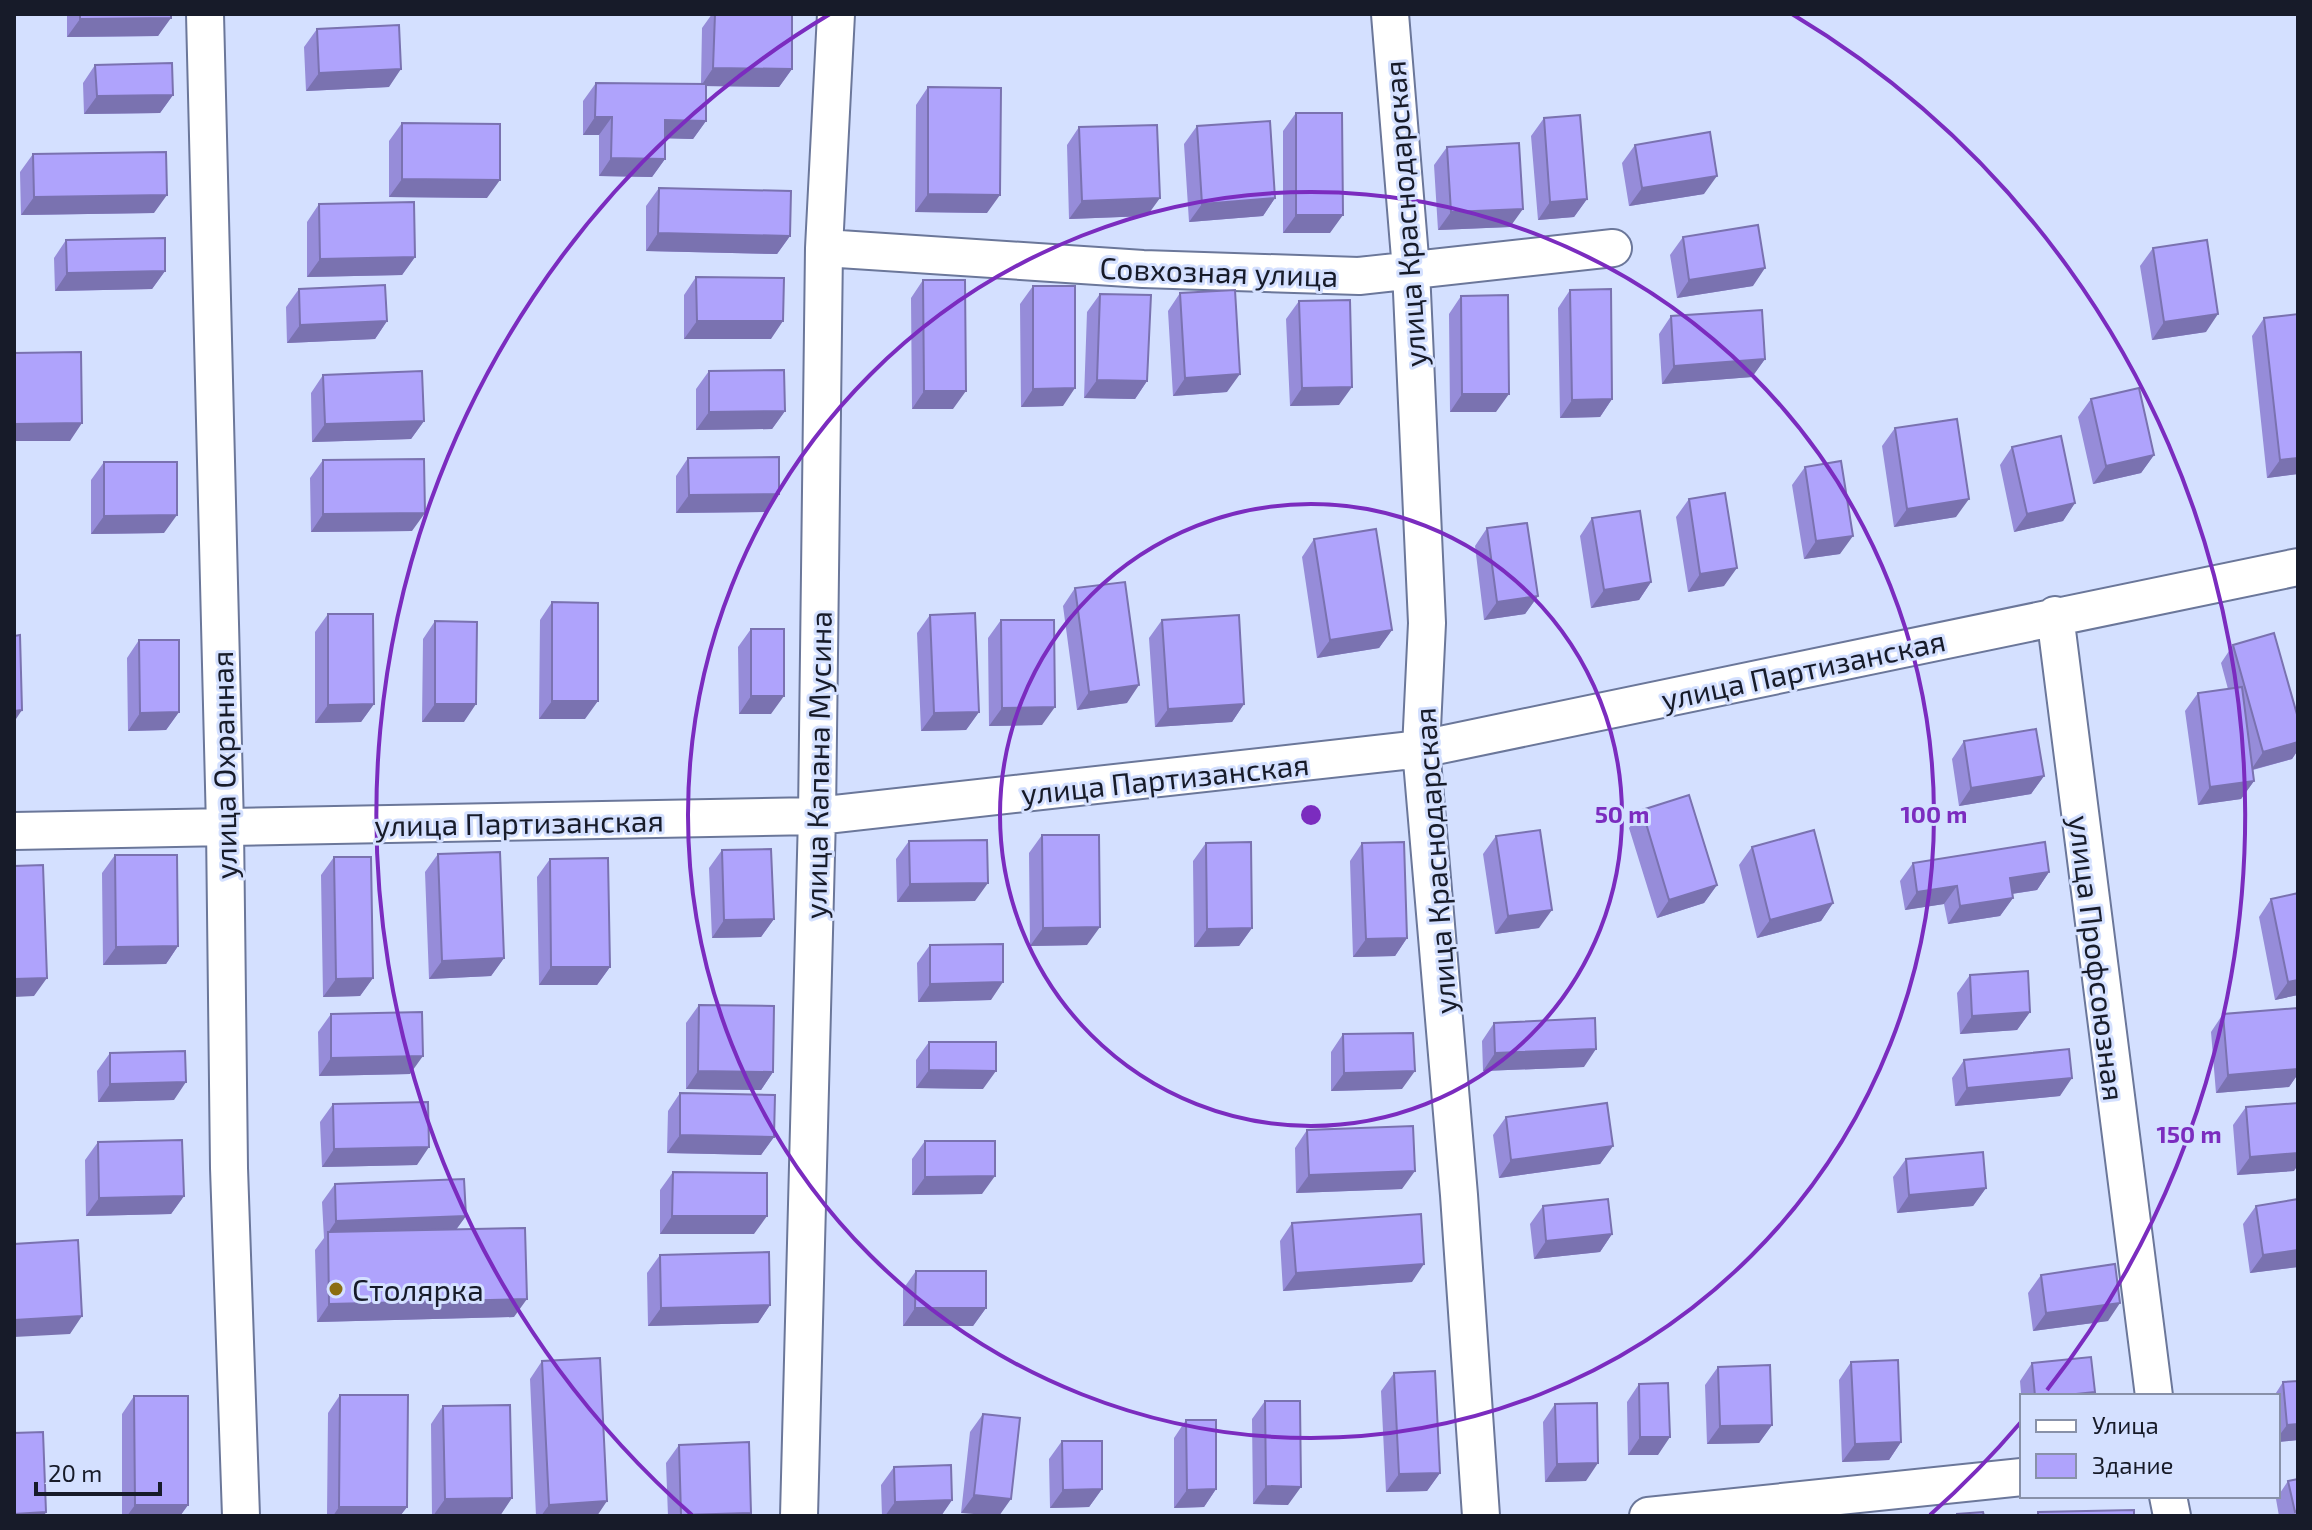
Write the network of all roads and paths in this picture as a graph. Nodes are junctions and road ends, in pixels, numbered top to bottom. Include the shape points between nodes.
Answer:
1 (205, 14) edge
2 (836, 14) edge
3 (1390, 14) edge
4 (824, 248) junction
5 (1613, 248) dead end
6 (1411, 270) junction
7 (2298, 567) edge
8 (2055, 615) junction
9 (1421, 749) junction
10 (817, 816) junction
11 (225, 827) junction
12 (14, 831) edge
13 (2154, 1394) edge
14 (2020, 1477) edge
15 (241, 1516) edge
16 (799, 1516) edge
17 (1481, 1516) edge
18 (1648, 1516) edge

1 - 11 street, улица Охранная
2 - 4 street, улица Капана Мусина
3 - 6 street, улица Краснодарская
4 - 6 street, Совхозная улица via 1158,270 1359,276
4 - 10 street, улица Капана Мусина
5 - 6 street, Совхозная улица
6 - 9 street, улица Краснодарская via 1427,623
7 - 8 street, улица Партизанская
8 - 9 street, улица Партизанская
8 - 13 street, улица Профсоюзная
9 - 10 street, улица Партизанская
9 - 17 street, улица Краснодарская
10 - 11 street, улица Партизанская
10 - 16 street, улица Капана Мусина
11 - 12 street, улица Партизанская
11 - 15 street, улица Охранная
14 - 18 street

